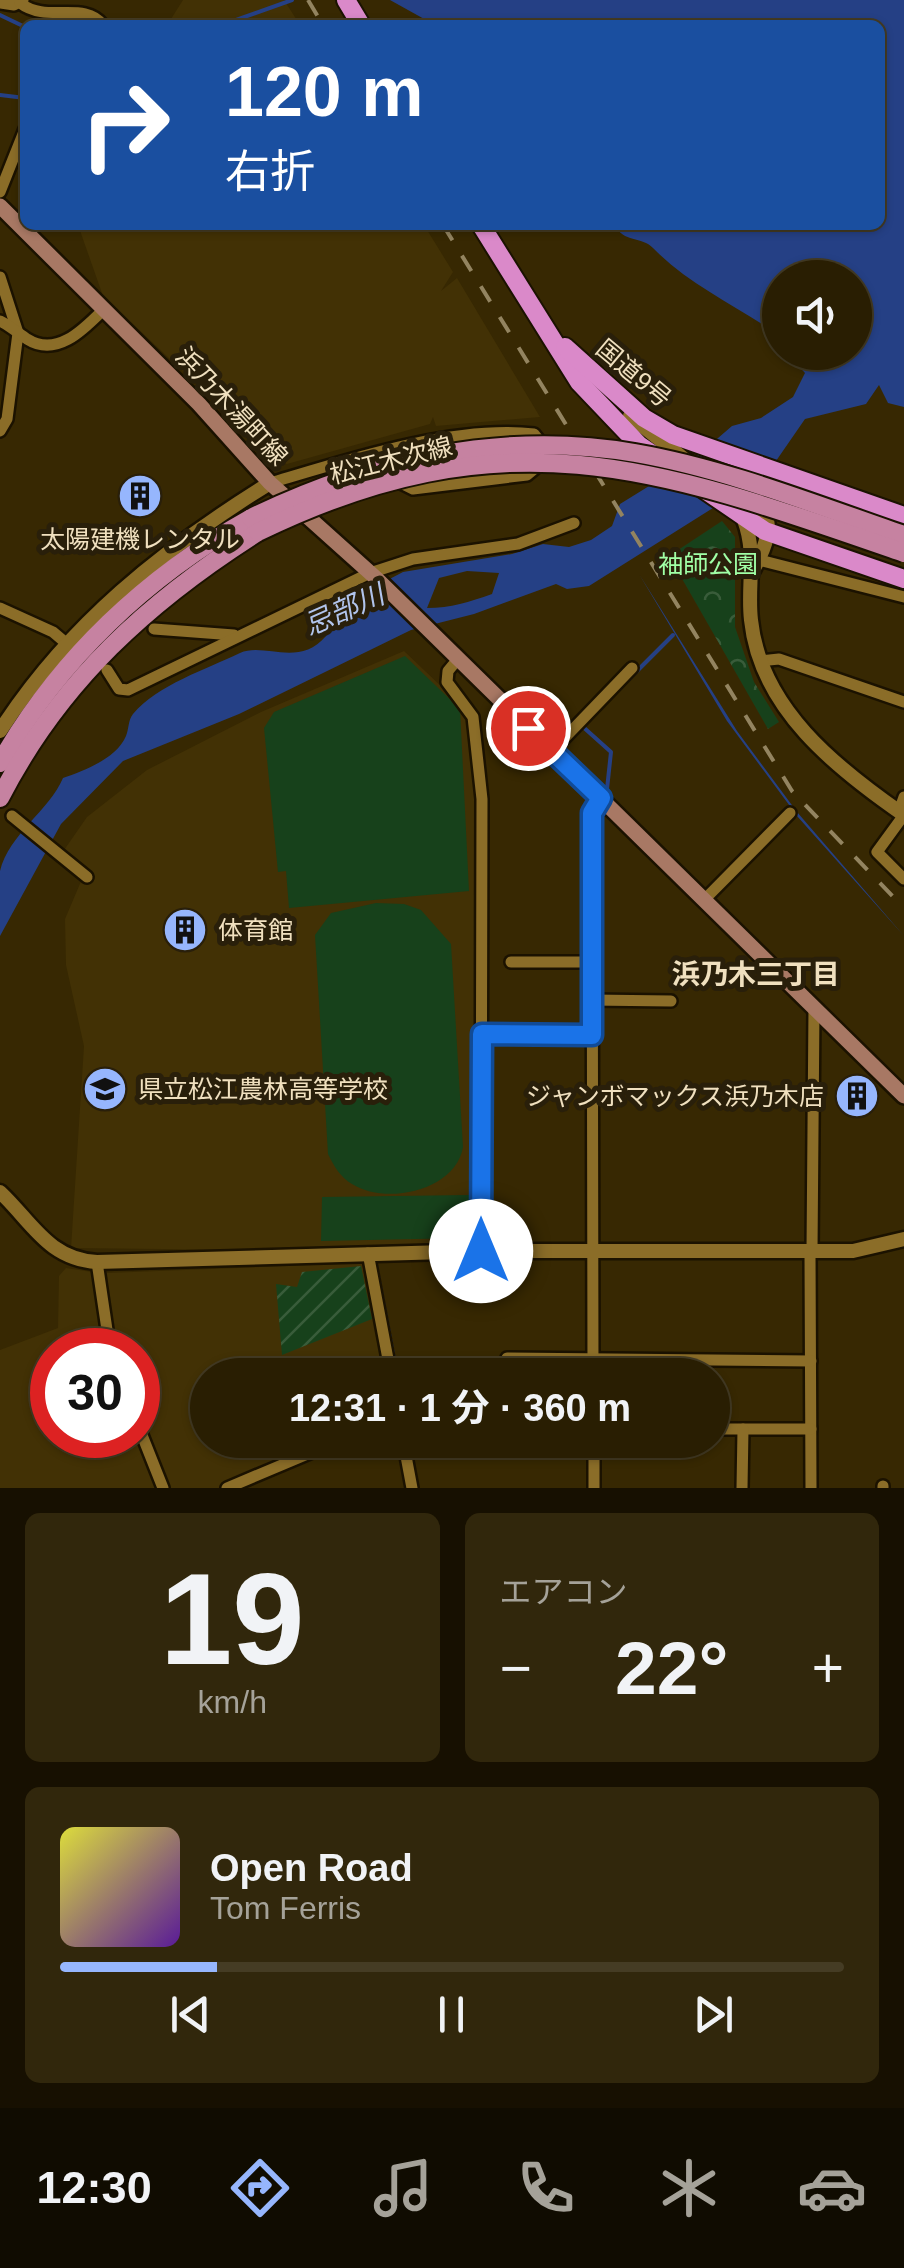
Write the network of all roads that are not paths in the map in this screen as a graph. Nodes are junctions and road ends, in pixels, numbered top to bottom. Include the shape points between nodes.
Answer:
1 (22, 1) edge
2 (0, 3) edge
3 (100, 20) edge
4 (20, 142) edge
5 (0, 192) edge
6 (0, 206) edge
7 (20, 226) edge
8 (24, 230) edge
9 (484, 230) edge
10 (0, 277) edge
11 (104, 309) junction
12 (0, 322) edge
13 (543, 326) junction
14 (18, 332) junction
15 (586, 368) junction
16 (0, 431) edge
17 (381, 453) junction
18 (677, 464) junction
19 (270, 483) junction
20 (736, 515) junction
21 (904, 516) edge
22 (574, 523) dead end
23 (255, 525) junction
24 (765, 532) junction
25 (904, 536) edge
26 (904, 553) edge
27 (756, 566) junction
28 (374, 576) junction
29 (904, 578) edge
30 (904, 597) edge
31 (0, 608) edge
32 (154, 629) dead end
33 (238, 636) junction
34 (66, 643) junction
35 (458, 659) junction
36 (760, 661) junction
37 (632, 668) dead end
38 (107, 670) dead end
39 (904, 702) edge
40 (0, 731) edge
41 (552, 751) junction
42 (0, 763) edge
43 (0, 798) edge
44 (601, 798) junction
45 (903, 810) edge
46 (790, 813) dead end
47 (12, 816) dead end
48 (86, 877) dead end
49 (904, 878) edge
50 (705, 900) junction
51 (512, 962) dead end
52 (592, 962) junction
53 (592, 1000) junction
54 (670, 1001) dead end
55 (814, 1007) junction
56 (482, 1034) junction
57 (592, 1035) junction
58 (904, 1096) edge
59 (0, 1192) edge
60 (904, 1240) edge
61 (481, 1251) junction
62 (593, 1252) junction
63 (811, 1252) junction
64 (368, 1253) junction
65 (97, 1262) junction
66 (107, 1328) edge
67 (387, 1358) edge
68 (593, 1358) edge
69 (730, 1361) edge
70 (811, 1362) junction
71 (730, 1428) edge
72 (743, 1428) junction
73 (811, 1429) junction
74 (151, 1458) edge
75 (298, 1458) edge
76 (406, 1458) edge
77 (594, 1458) edge
78 (163, 1488) edge
79 (227, 1488) edge
80 (412, 1488) edge
81 (594, 1488) edge
82 (742, 1488) edge
83 (811, 1488) edge

1 - 2 street
1 - 3 street via 33,9 84,5
4 - 5 street
6 - 7 main road, 浜乃木湯町線
8 - 11 main road, 浜乃木湯町線
9 - 13 highway, 国道9号
10 - 14 street
11 - 14 street via 60,344 40,345
11 - 19 main road, 浜乃木湯町線
12 - 14 street
13 - 15 highway, 国道9号
13 - 18 highway, 国道9号 via 615,424
14 - 16 street
15 - 18 street
15 - 21 highway, 国道9号 via 644,418 700,446
17 - 17 street via 525,433 540,439 545,460 528,474 413,489 399,482
17 - 19 street
18 - 20 highway, 国道9号, bridge
18 - 24 street, bridge via 758,498
19 - 28 main road, 浜乃木湯町線
19 - 34 street via 150,565
20 - 24 highway
20 - 27 street
22 - 28 street via 518,544 413,559
23 - 25 main road, 松江木次線, bridge via 339,480 401,462 550,446 634,452 708,470
23 - 26 main road, 松江木次線, bridge via 423,473 571,462 680,479
23 - 42 main road, 松江木次線 via 172,568 108,623 43,697
23 - 43 main road, 松江木次線 via 125,628 54,711
24 - 27 street
24 - 29 highway
27 - 30 street
27 - 36 street via 750,616
28 - 33 street
28 - 35 main road, 浜乃木湯町線
31 - 34 street
32 - 33 street
33 - 38 street via 128,690 119,689
34 - 40 street
35 - 41 main road, 浜乃木湯町線
35 - 56 street via 447,682 473,716 482,799
36 - 39 street via 779,658
36 - 45 street via 798,724
37 - 41 street
41 - 44 main road, 浜乃木湯町線
44 - 50 main road, 浜乃木湯町線
44 - 52 street via 592,813
45 - 49 street via 877,852
46 - 50 street
47 - 48 street
50 - 55 main road, 浜乃木湯町線
51 - 52 street
52 - 53 street
53 - 54 street
53 - 57 street
55 - 58 main road, 浜乃木湯町線
55 - 63 street
56 - 57 street
56 - 61 street
57 - 62 street
59 - 65 street via 52,1249 72,1260
60 - 63 street
61 - 62 street
61 - 64 street
62 - 63 street
62 - 68 street
63 - 70 street
64 - 65 street
64 - 67 street
65 - 66 street
69 - 70 street
70 - 73 street
71 - 72 street
72 - 73 street
72 - 82 street
73 - 83 street
74 - 78 street
75 - 79 street
76 - 80 street
77 - 81 street

